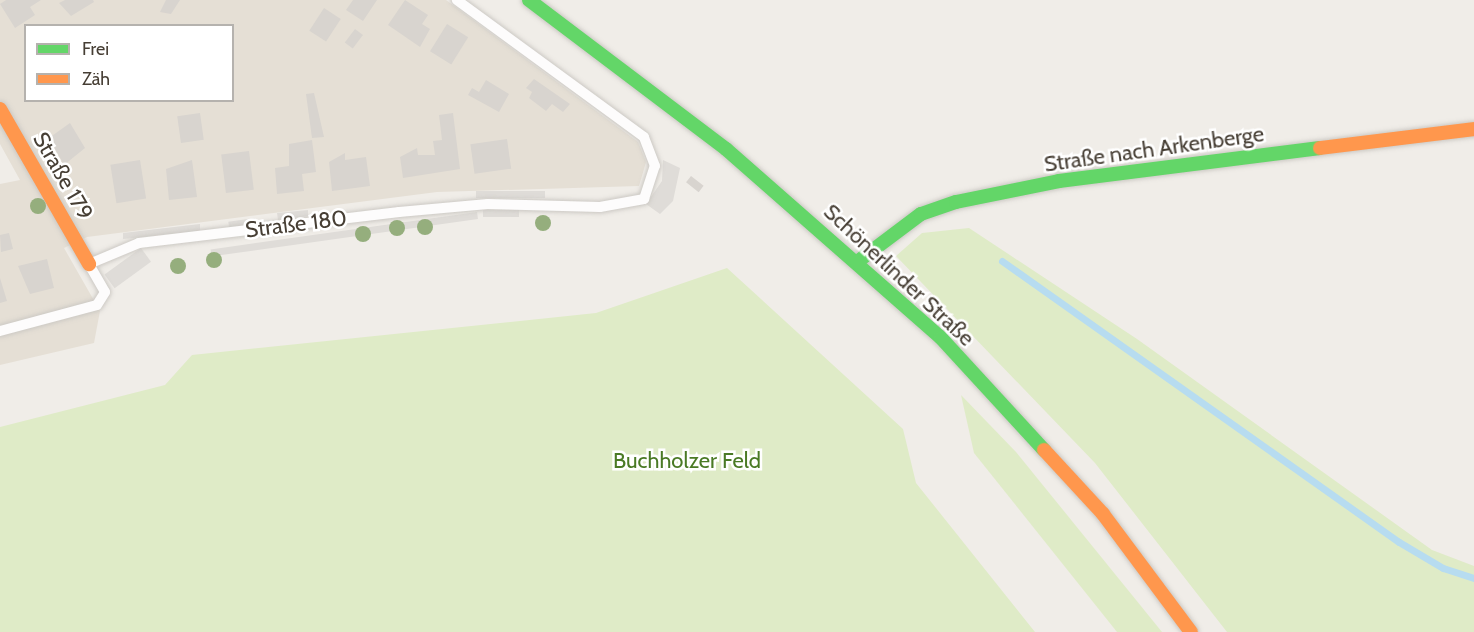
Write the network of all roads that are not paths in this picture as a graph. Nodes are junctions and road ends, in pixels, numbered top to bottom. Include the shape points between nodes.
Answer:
1 (457, 0) edge
2 (529, 0) edge
3 (0, 109) edge
4 (1474, 129) edge
5 (857, 262) junction
6 (89, 264) junction
7 (0, 331) edge
8 (1191, 632) edge

1 - 6 lane, Straße 180 via 644,138 655,155 650,189 644,199 628,205 488,204 139,243
2 - 5 main road, Schönerlinder Straße via 726,148
3 - 6 main road, Straße 179
4 - 5 main road, Straße nach Arkenberge via 1059,181 956,202 921,214
5 - 8 main road, Schönerlinder Straße via 941,338 1051,456 1103,514
6 - 7 lane via 105,292 104,301

